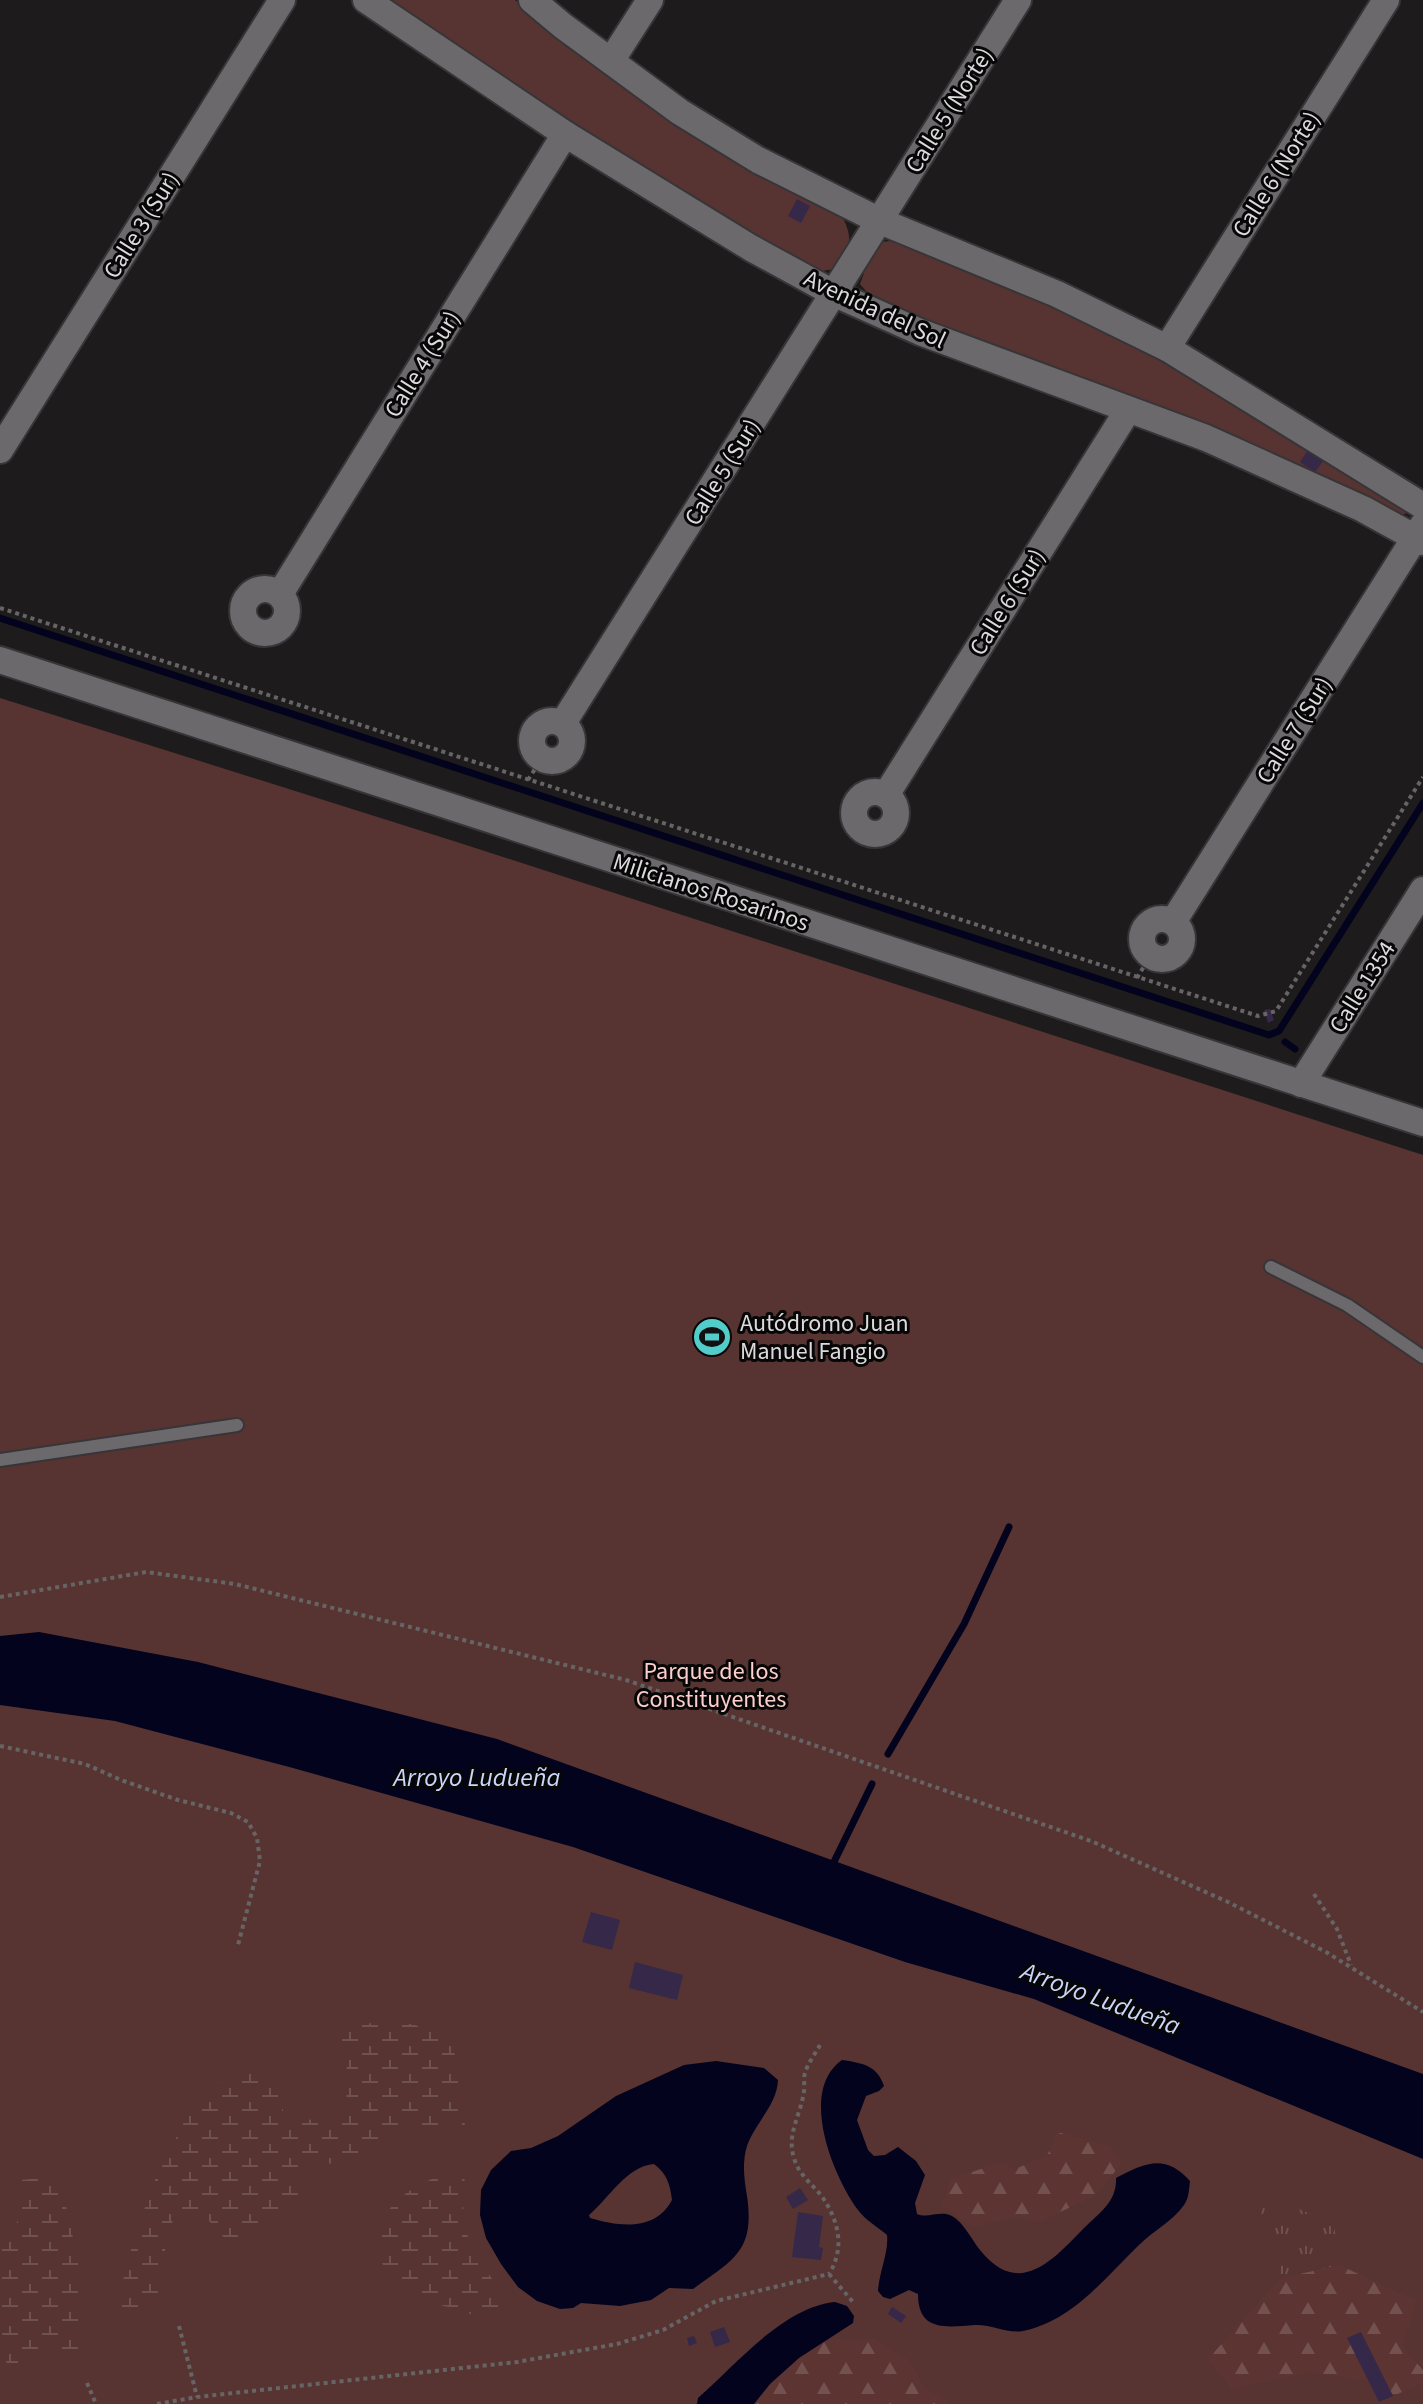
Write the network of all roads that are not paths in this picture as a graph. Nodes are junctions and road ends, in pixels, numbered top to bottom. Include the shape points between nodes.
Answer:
1 (282, 0) edge
2 (366, 0) edge
3 (532, 0) edge
4 (650, 0) edge
5 (1018, 0) edge
6 (1386, 0) edge
7 (611, 61) junction
8 (565, 134) junction
9 (880, 221) junction
10 (835, 294) junction
11 (1167, 348) junction
12 (1128, 410) junction
13 (0, 450) edge
14 (1423, 506) edge
15 (1420, 535) edge
16 (280, 594) dead end
17 (0, 660) edge
18 (535, 769) road end
19 (886, 795) dead end
20 (1423, 890) edge
21 (1143, 967) road end
22 (1301, 1084) junction
23 (1423, 1123) edge
24 (1271, 1267) dead end
25 (1423, 1357) edge
26 (237, 1425) dead end
27 (0, 1460) edge

1 - 13 street, Calle 3 (Sur)
2 - 8 street, Avenida del Sol
3 - 7 street
4 - 7 street
5 - 9 street, Calle 5 (Norte)
6 - 11 street, Calle 6 (Norte)
7 - 9 street via 758,160
8 - 10 street, Avenida del Sol
8 - 16 street, Calle 4 (Sur)
9 - 10 street, Calle 5 (Sur)
9 - 11 street via 1057,294
10 - 12 street, Avenida del Sol via 920,332
10 - 18 street, Calle 5 (Sur) via 563,723 573,736 570,752
11 - 14 street
12 - 15 street, Avenida del Sol via 1206,438
12 - 19 street, Calle 6 (Sur)
15 - 21 street, Calle 7 (Sur) via 1173,922 1182,935 1179,951
17 - 22 street, Milicianos Rosarinos
20 - 22 street, Calle 1354
22 - 23 street, Milicianos Rosarinos
24 - 25 lane via 1347,1305
26 - 27 lane

